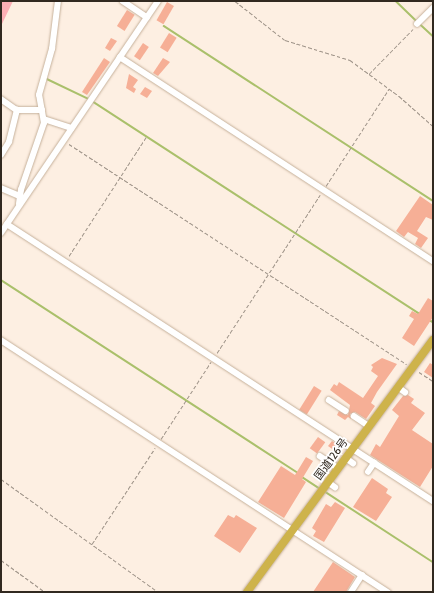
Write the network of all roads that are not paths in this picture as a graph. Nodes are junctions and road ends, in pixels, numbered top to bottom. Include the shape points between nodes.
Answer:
1 (58, 1) edge
2 (123, 1) edge
3 (158, 1) edge
4 (433, 8) edge
5 (146, 17) junction
6 (417, 24) road end
7 (120, 57) junction
8 (1, 99) edge
9 (17, 110) junction
10 (42, 110) junction
11 (44, 119) junction
12 (72, 128) junction
13 (1, 155) edge
14 (1, 188) edge
15 (20, 196) junction
16 (19, 205) junction
17 (7, 224) junction
18 (1, 233) edge
19 (433, 262) edge
20 (1, 340) edge
21 (433, 340) edge
22 (329, 400) dead end
23 (346, 411) dead end
24 (354, 416) dead end
25 (369, 426) junction
26 (352, 449) junction
27 (320, 456) dead end
28 (341, 461) junction
29 (353, 463) dead end
30 (374, 463) junction
31 (368, 472) dead end
32 (328, 482) junction
33 (335, 487) dead end
34 (433, 501) edge
35 (293, 530) junction
36 (362, 575) junction
37 (247, 592) edge
38 (351, 592) edge
39 (388, 592) edge

1 - 10 street via 52,50 39,95
2 - 5 street
3 - 5 street
4 - 6 street
5 - 7 street
7 - 12 street
7 - 19 street
8 - 9 street
9 - 10 street
9 - 13 street via 9,142
10 - 11 street
11 - 12 street
11 - 15 street
12 - 16 street
14 - 15 street
15 - 16 street
16 - 17 street
17 - 18 street
17 - 26 street
20 - 35 street
21 - 25 highway, 国道126号 via 402,389
22 - 23 street
24 - 25 street
25 - 26 highway, 国道126号
26 - 28 highway, 国道126号
26 - 30 street
27 - 28 street
28 - 29 street
28 - 32 highway, 国道126号
30 - 31 street
30 - 34 street
32 - 33 street
32 - 35 highway, 国道126号
35 - 36 street
35 - 37 highway, 国道126号
36 - 38 street
36 - 39 street

